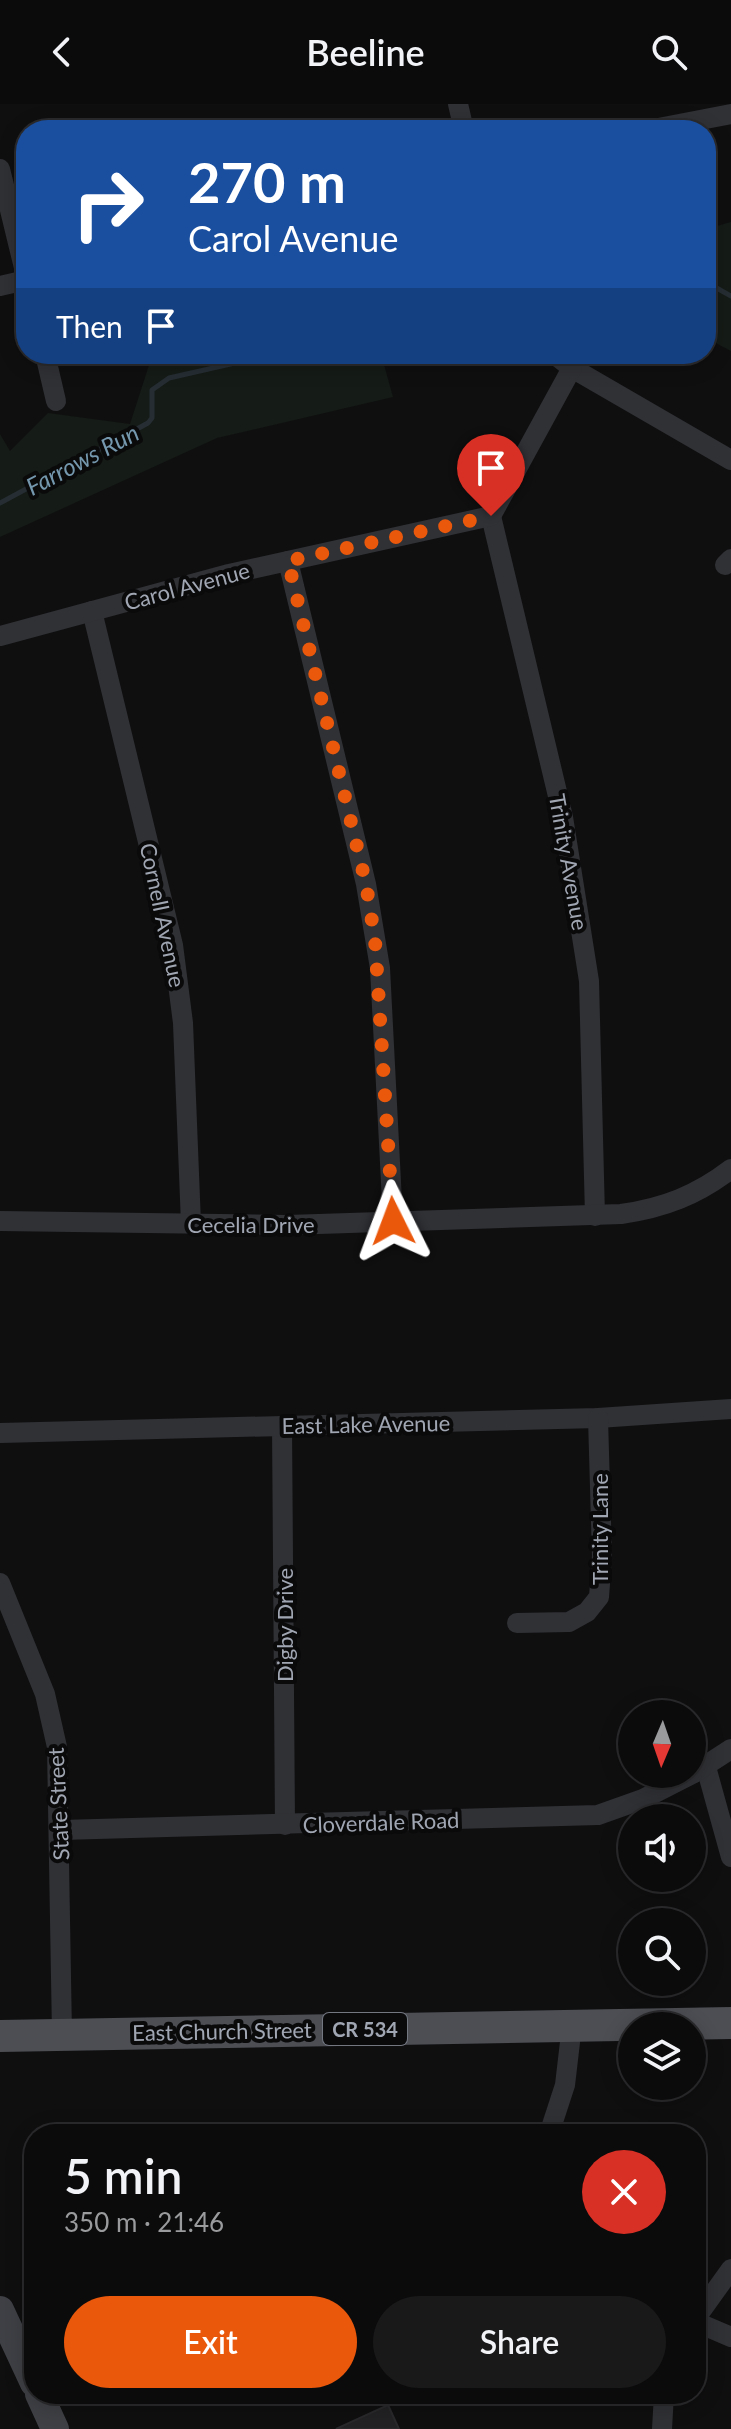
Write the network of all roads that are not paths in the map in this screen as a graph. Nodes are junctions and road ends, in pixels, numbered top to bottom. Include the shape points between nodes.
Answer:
1 (731, 114) edge
2 (700, 120) edge
3 (0, 169) edge
4 (16, 236) edge
5 (47, 364) edge
6 (567, 364) edge
7 (572, 368) junction
8 (56, 401) dead end
9 (731, 460) edge
10 (491, 516) junction
11 (288, 561) junction
12 (92, 611) junction
13 (0, 636) edge
14 (731, 1169) edge
15 (595, 1216) junction
16 (0, 1221) edge
17 (393, 1221) junction
18 (191, 1224) junction
19 (731, 1409) edge
20 (598, 1418) junction
21 (282, 1426) junction
22 (0, 1433) edge
23 (0, 1583) edge
24 (517, 1623) dead end
25 (731, 1749) edge
26 (706, 1766) edge
27 (665, 1788) edge
28 (703, 1788) edge
29 (285, 1825) junction
30 (61, 1830) junction
31 (731, 1857) edge
32 (731, 2023) edge
33 (572, 2025) junction
34 (62, 2034) junction
35 (0, 2036) edge
36 (552, 2124) edge
37 (731, 2269) edge
38 (706, 2305) edge
39 (0, 2310) edge
40 (706, 2325) edge
41 (731, 2337) edge
42 (24, 2362) edge
43 (44, 2404) edge
44 (663, 2404) edge
45 (55, 2429) edge
46 (662, 2429) edge

1 - 2 street
3 - 4 street
5 - 8 street
6 - 7 street
7 - 9 street
7 - 10 street
10 - 11 street, Carol Avenue
10 - 15 street, Trinity Avenue via 563,817 589,981
11 - 12 street, Carol Avenue
11 - 17 street via 375,940
12 - 13 street, Carol Avenue
12 - 18 street, Cornell Avenue via 173,945 183,1023
14 - 15 street, Cecelia Drive via 676,1203
15 - 17 street, Cecelia Drive
16 - 18 street, Cecelia Drive
17 - 18 street, Cecelia Drive
19 - 20 street, East Lake Avenue
20 - 21 street, East Lake Avenue
20 - 24 street, Trinity Lane via 599,1597 569,1622
21 - 22 street, East Lake Avenue
21 - 29 street, Digby Drive
23 - 30 street, State Street via 45,1694 57,1747
25 - 26 street, Cloverdale Road
27 - 29 street, Cloverdale Road via 598,1815
28 - 31 street
29 - 30 street, Cloverdale Road
30 - 34 street, State Street
32 - 33 main road, East Church Street / CR 534
33 - 34 main road, East Church Street / CR 534
33 - 36 street via 565,2085
34 - 35 main road, East Church Street / CR 534
37 - 38 street
39 - 42 main road
40 - 41 street
43 - 45 main road
44 - 46 street

